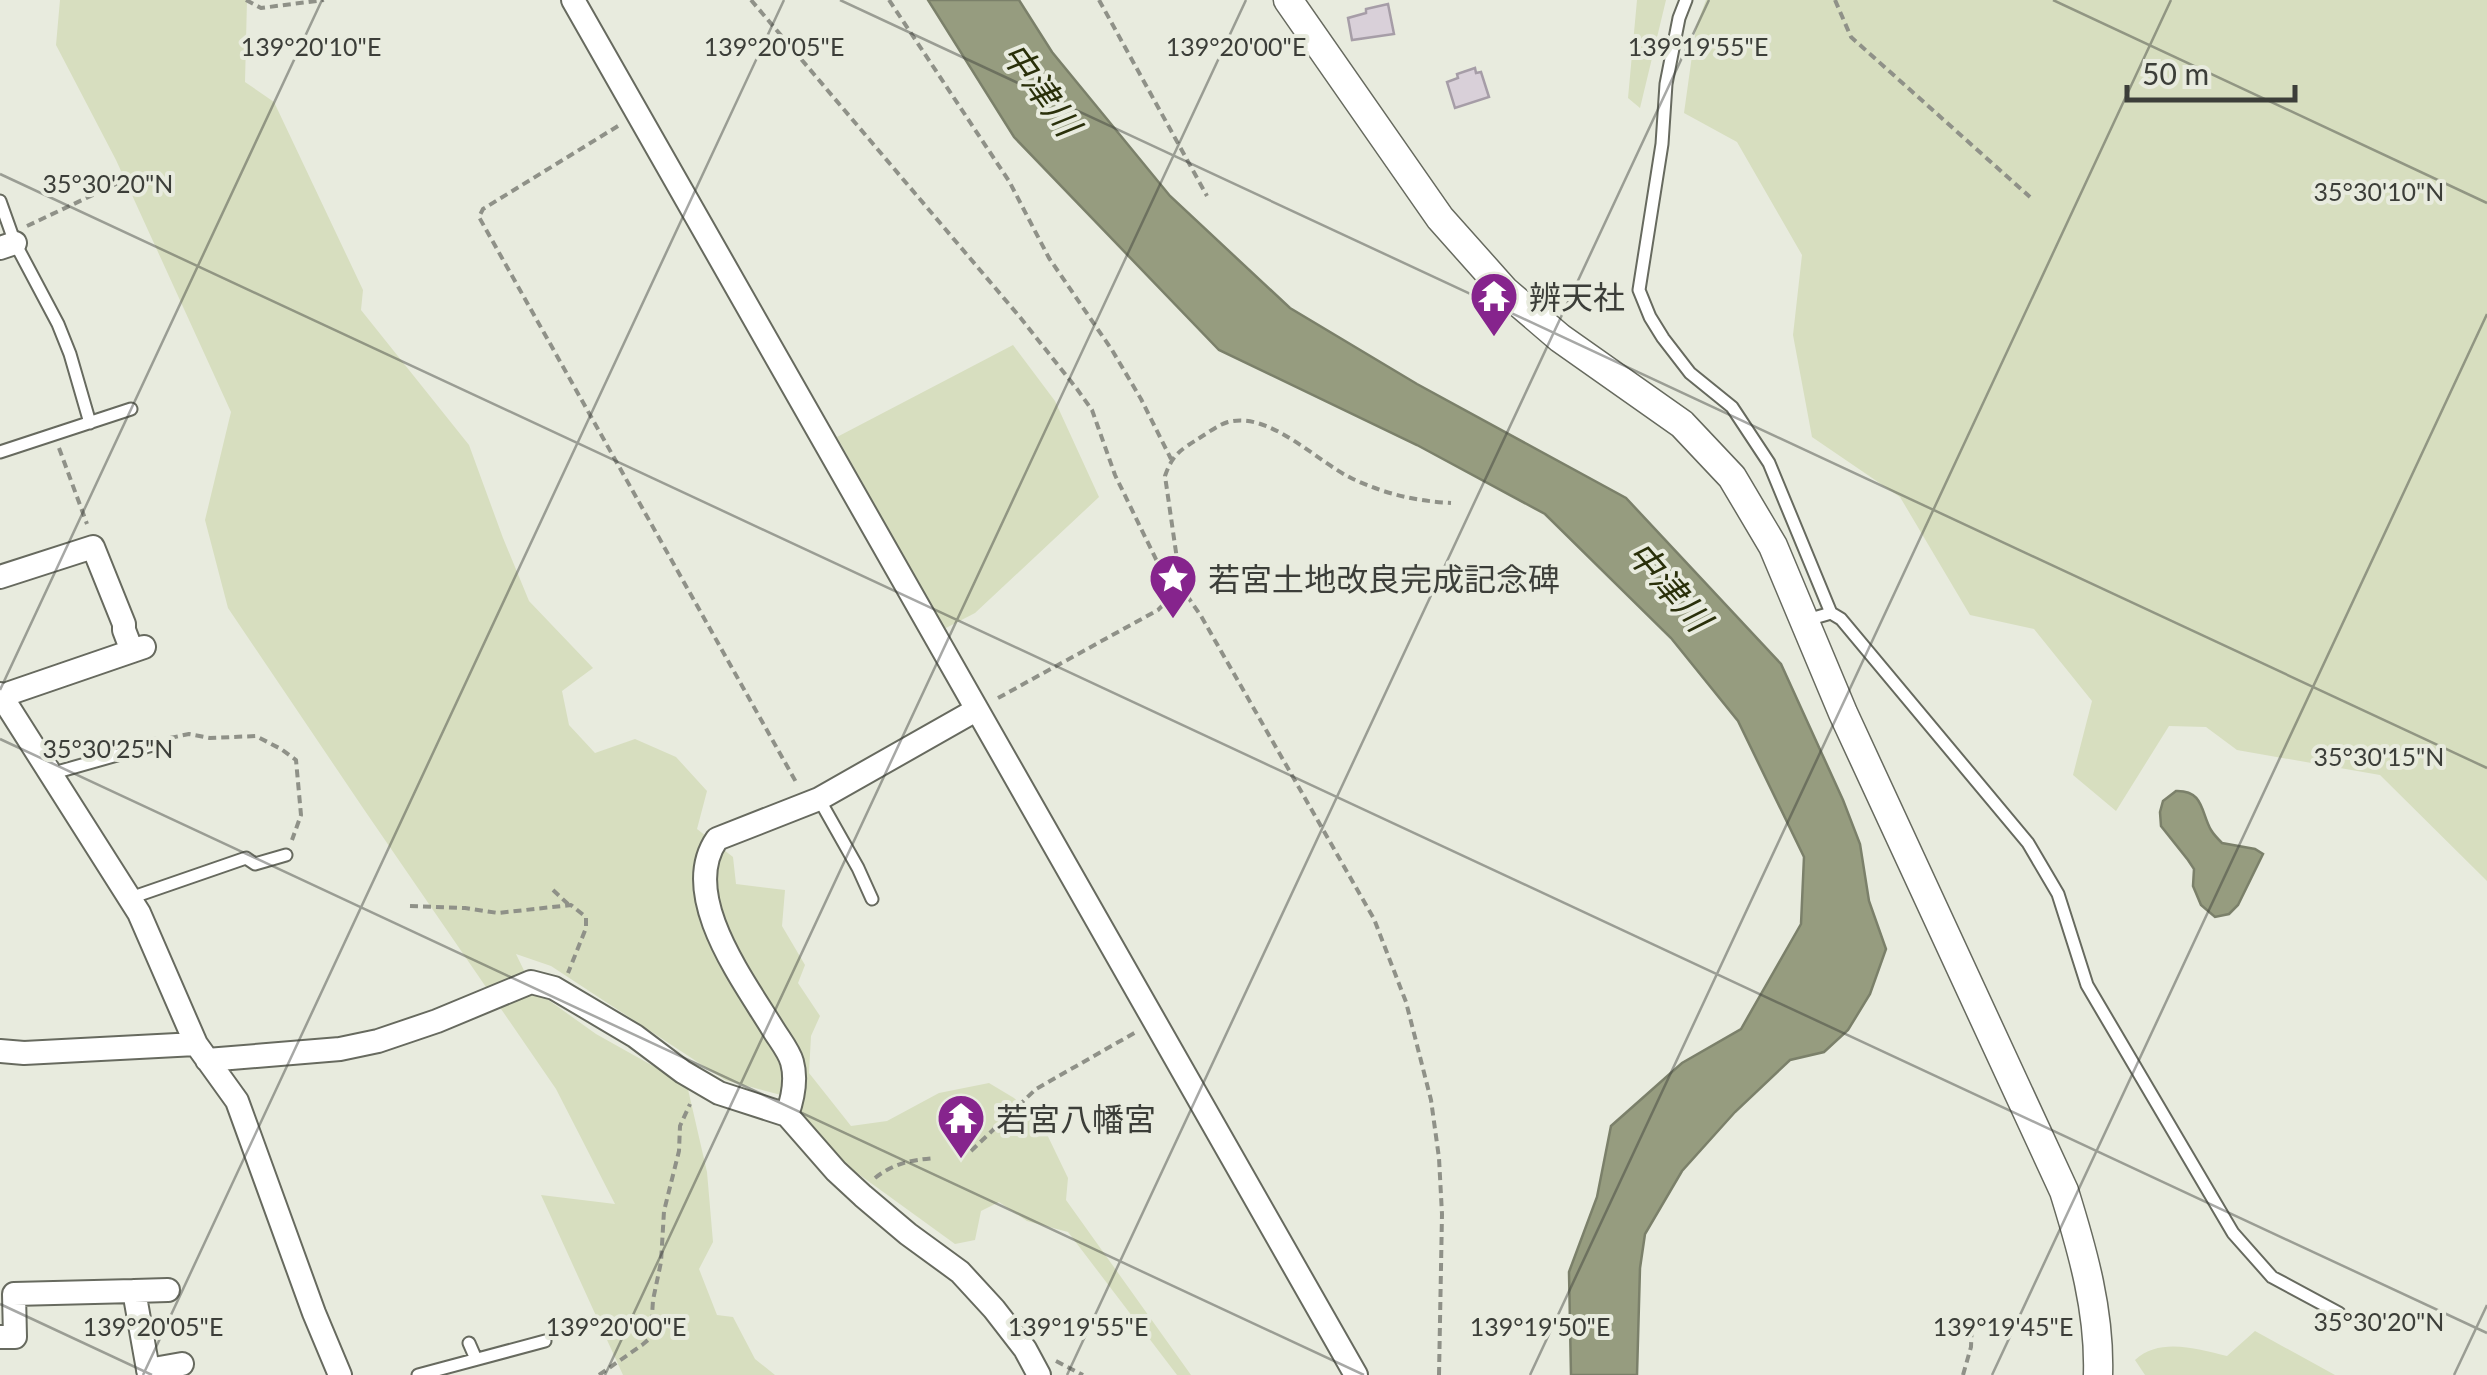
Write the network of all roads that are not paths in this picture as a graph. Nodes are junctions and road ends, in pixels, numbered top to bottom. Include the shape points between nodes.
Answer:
1 (572, 0) edge
2 (1288, 0) edge
3 (1686, 0) edge
4 (0, 201) edge
5 (9, 241) edge
6 (131, 409) dead end
7 (90, 423) junction
8 (0, 452) edge
9 (16, 577) edge
10 (1818, 617) junction
11 (2, 696) edge
12 (976, 710) junction
13 (156, 744) road end
14 (50, 774) junction
15 (813, 802) junction
16 (286, 855) road end
17 (872, 899) dead end
18 (131, 902) junction
19 (0, 1051) edge
20 (202, 1052) junction
21 (787, 1115) junction
22 (168, 1290) dead end
23 (134, 1291) junction
24 (2339, 1313) dead end
25 (0, 1338) edge
26 (546, 1341) dead end
27 (469, 1343) dead end
28 (476, 1360) junction
29 (182, 1364) dead end
30 (148, 1372) edge
31 (340, 1375) edge
32 (418, 1375) edge
33 (1039, 1375) edge
34 (1356, 1375) edge
35 (2098, 1375) edge

1 - 12 street
2 - 10 street via 1440,218 1505,291 1560,338 1682,424 1732,477
3 - 10 lane via 1666,84 1639,290 1663,338 1690,373 1732,407 1770,463
4 - 5 lane
5 - 7 lane via 64,339
6 - 7 lane
7 - 8 lane
9 - 11 street via 93,546 124,630 140,648
10 - 24 lane via 1841,619 2028,843 2058,894 2087,985 2233,1232 2272,1278
10 - 35 street via 1843,713 2064,1191 2100,1340
11 - 14 street
12 - 15 street
12 - 34 street
13 - 14 lane
14 - 18 street
15 - 17 lane
15 - 21 street via 717,839 706,860 708,904 719,937 792,1061 794,1095
16 - 18 lane via 256,864 246,858
18 - 20 street
19 - 20 street
20 - 21 street via 340,1050 438,1021 531,982 636,1036 709,1088
20 - 31 street via 237,1101
21 - 33 street via 858,1191 960,1272
22 - 23 street
23 - 25 street via 14,1294 14,1337
23 - 30 street
26 - 28 lane
27 - 28 lane
28 - 32 lane
29 - 30 street

